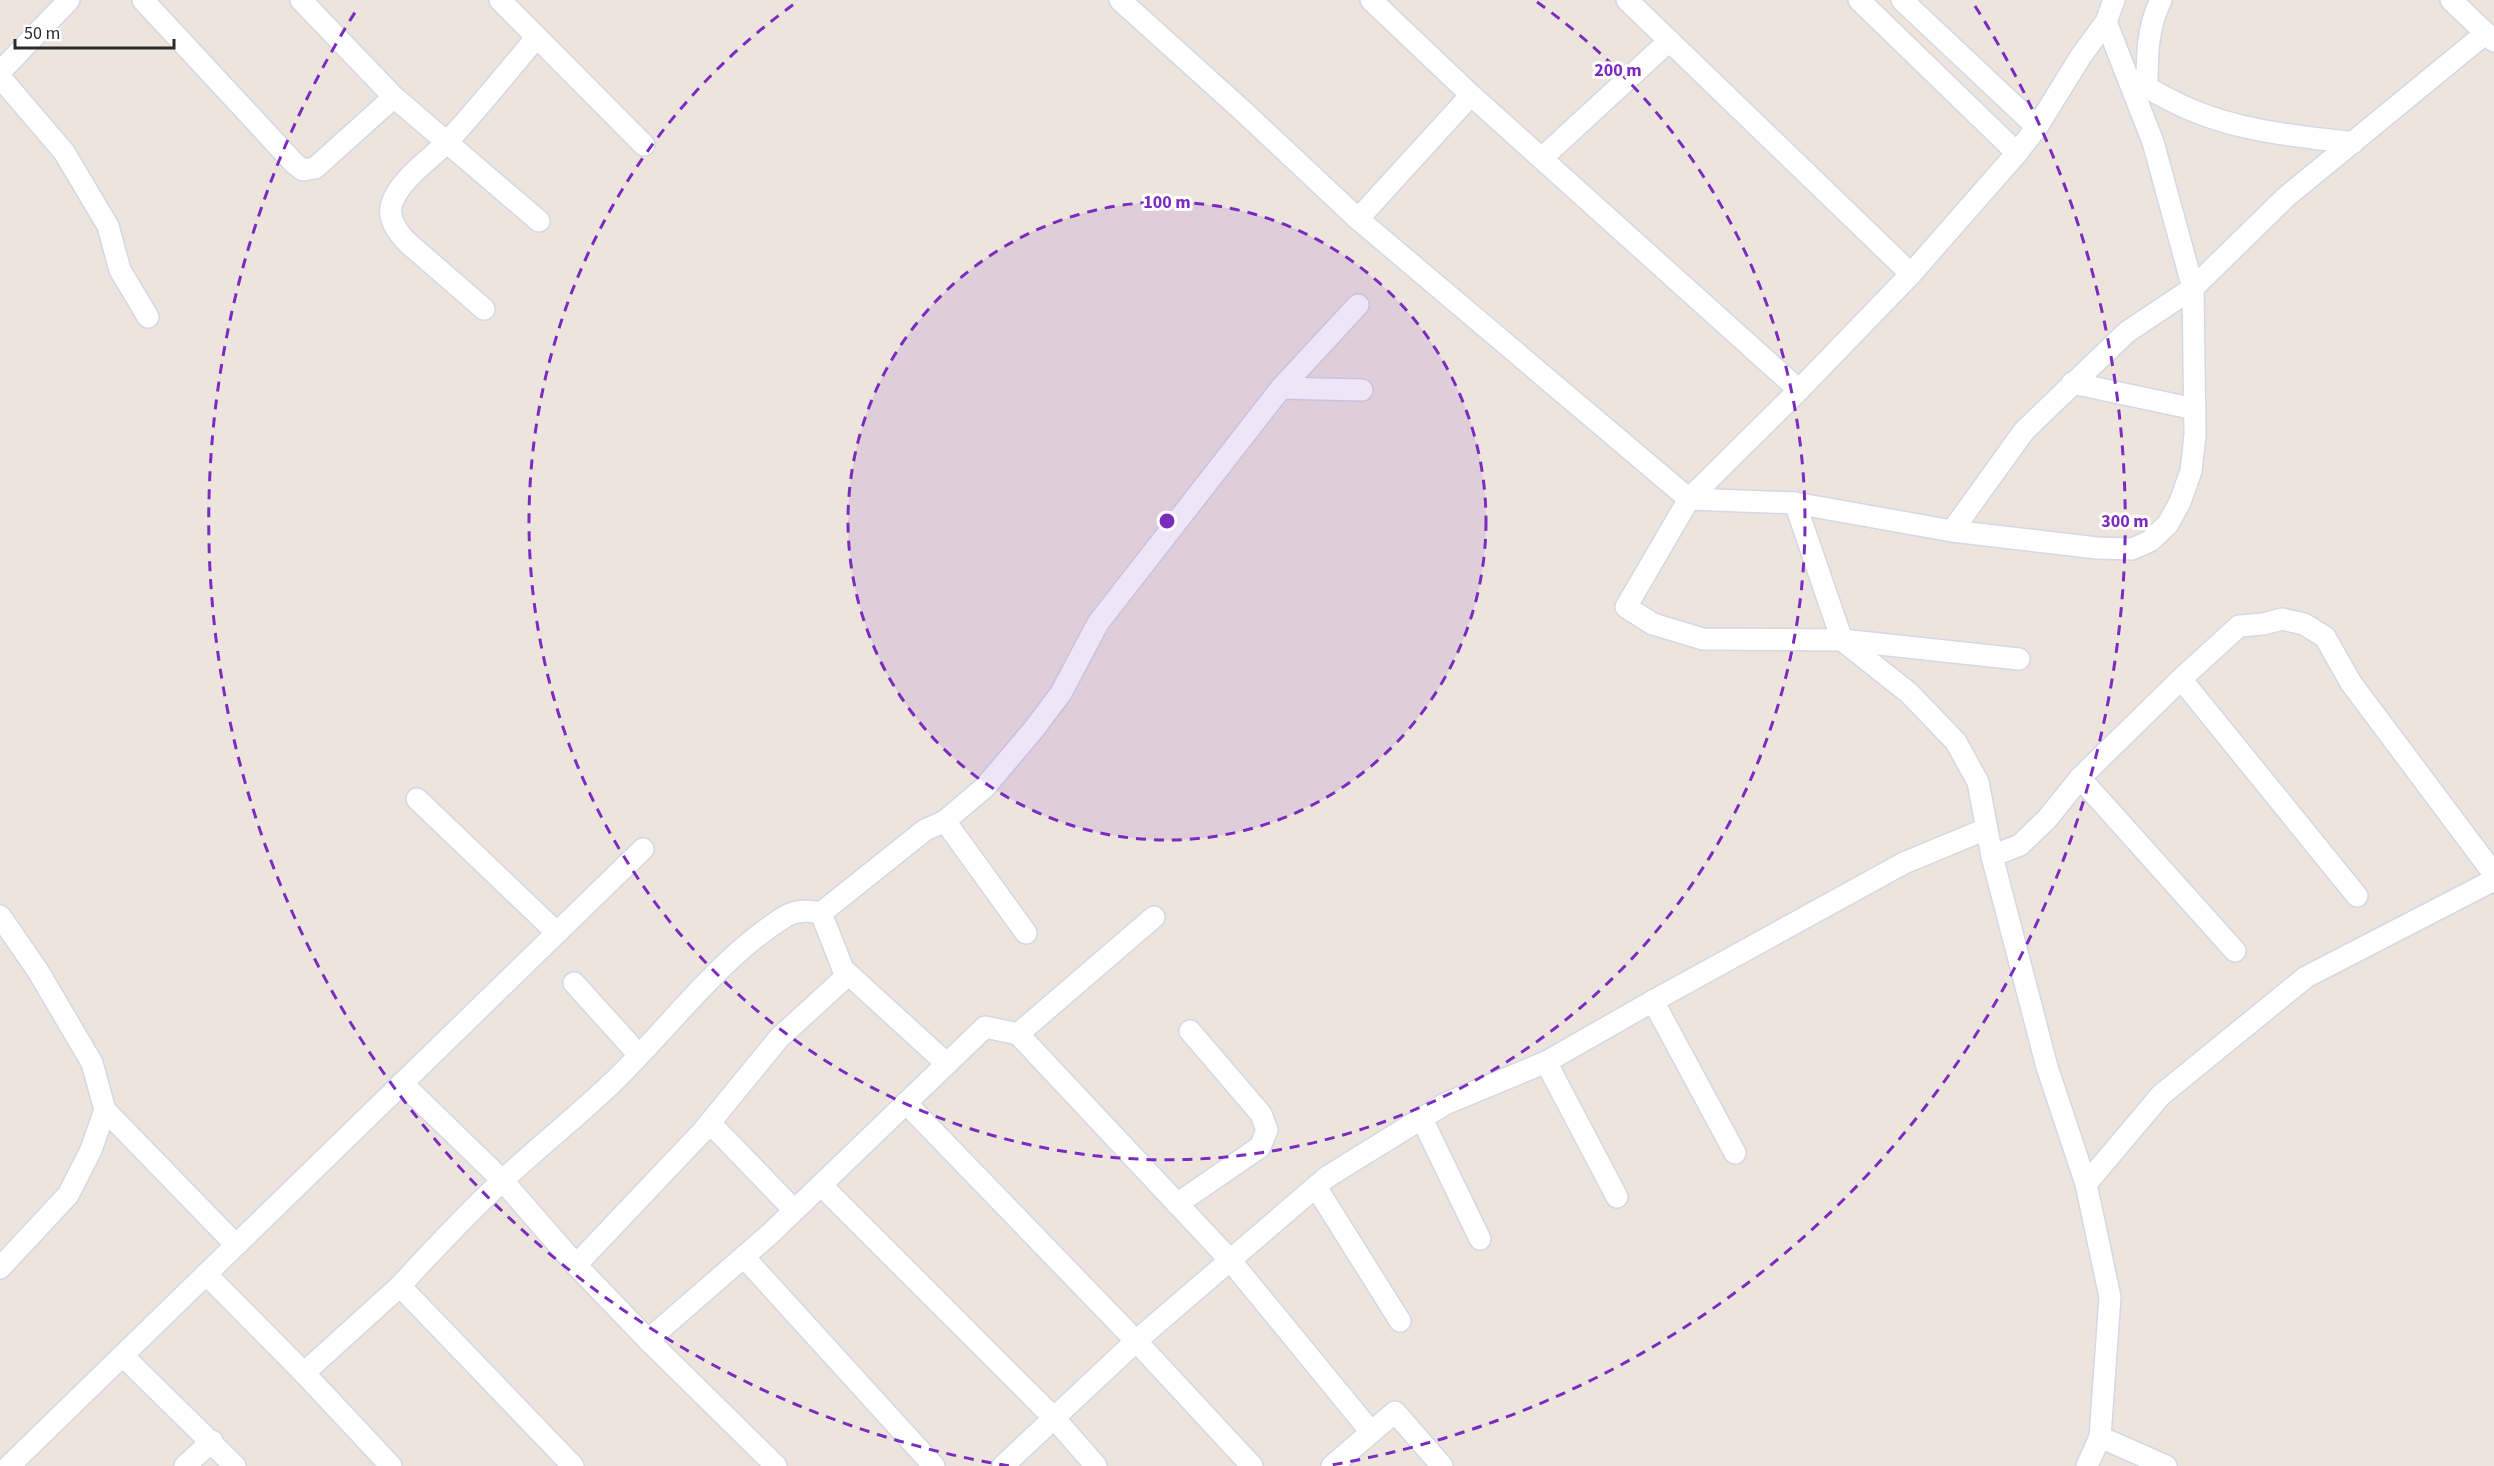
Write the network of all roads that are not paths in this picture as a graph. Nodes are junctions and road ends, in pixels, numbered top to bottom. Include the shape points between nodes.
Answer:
1 (69, 0) edge
2 (143, 0) edge
3 (301, 0) edge
4 (500, 0) edge
5 (1120, 0) edge
6 (1627, 0) edge
7 (1859, 0) edge
8 (1902, 0) edge
9 (2114, 0) edge
10 (2161, 0) edge
11 (2451, 0) edge
12 (1373, 1) edge
13 (2106, 22) junction
14 (537, 37) junction
15 (2490, 37) edge
16 (1670, 41) junction
17 (0, 72) edge
18 (0, 77) edge
19 (2128, 77) junction
20 (2147, 87) junction
21 (1471, 95) junction
22 (394, 97) junction
23 (2037, 127) junction
24 (447, 142) junction
25 (2353, 143) junction
26 (644, 145) dead end
27 (2017, 153) junction
28 (1542, 158) junction
29 (1358, 219) junction
30 (539, 221) dead end
31 (1911, 274) junction
32 (2193, 288) junction
33 (1358, 305) dead end
34 (484, 309) dead end
35 (148, 317) dead end
36 (2072, 383) junction
37 (1281, 388) junction
38 (1362, 390) dead end
39 (1799, 390) junction
40 (2195, 409) junction
41 (1689, 499) junction
42 (1795, 503) junction
43 (1952, 531) junction
44 (1842, 640) junction
45 (2019, 659) dead end
46 (2181, 679) junction
47 (2080, 778) junction
48 (417, 799) dead end
49 (945, 821) junction
50 (1986, 829) junction
51 (643, 849) dead end
52 (1992, 856) junction
53 (2494, 874) edge
54 (2494, 880) edge
55 (2357, 896) dead end
56 (821, 913) junction
57 (0, 916) edge
58 (1154, 917) dead end
59 (556, 932) junction
60 (1026, 933) dead end
61 (2235, 951) dead end
62 (849, 974) junction
63 (574, 983) dead end
64 (1653, 1001) junction
65 (1190, 1031) dead end
66 (1018, 1034) junction
67 (639, 1055) junction
68 (1546, 1062) junction
69 (946, 1064) junction
70 (402, 1083) junction
71 (906, 1103) junction
72 (105, 1110) junction
73 (1422, 1119) junction
74 (710, 1123) junction
75 (1735, 1153) dead end
76 (503, 1180) junction
77 (2086, 1184) junction
78 (821, 1185) junction
79 (1316, 1187) junction
80 (1617, 1197) dead end
81 (1177, 1204) junction
82 (794, 1210) junction
83 (1480, 1239) dead end
84 (236, 1245) junction
85 (744, 1257) junction
86 (1230, 1260) junction
87 (576, 1265) junction
88 (0, 1268) edge
89 (206, 1274) junction
90 (400, 1286) junction
91 (1400, 1321) dead end
92 (648, 1340) junction
93 (1136, 1341) junction
94 (123, 1356) junction
95 (304, 1373) junction
96 (1055, 1419) junction
97 (1371, 1432) junction
98 (2100, 1437) junction
99 (212, 1441) junction
100 (9, 1466) edge
101 (185, 1466) edge
102 (235, 1466) edge
103 (391, 1466) edge
104 (573, 1466) edge
105 (776, 1466) edge
106 (934, 1466) edge
107 (1003, 1466) edge
108 (1096, 1466) edge
109 (1252, 1466) edge
110 (1332, 1466) edge
111 (1442, 1466) edge
112 (2087, 1466) edge
113 (2166, 1466) edge

1 - 17 street
2 - 22 street via 303,170 315,168
3 - 22 street
4 - 14 street
5 - 29 street
6 - 16 street
7 - 27 street
8 - 23 street
9 - 13 street
10 - 20 street via 2150,28
11 - 15 street
12 - 21 street
13 - 19 street
13 - 23 street
14 - 24 street
14 - 26 street
15 - 25 street
16 - 28 street
16 - 31 street
18 - 35 street via 69,160 108,226 120,270
19 - 20 street
19 - 32 street via 2153,142
20 - 25 street via 2224,122
21 - 28 street
21 - 29 street
22 - 24 street
23 - 27 street
24 - 30 street
24 - 34 street via 400,188 391,204 392,217 397,231 408,243
25 - 32 street via 2286,196
27 - 31 street
28 - 39 street
29 - 41 street
31 - 39 street
32 - 36 street via 2127,332
32 - 40 street
33 - 37 street
36 - 40 street
36 - 43 street via 2024,431
37 - 38 street
37 - 49 street via 1098,623 1061,693 1034,729 985,787
39 - 41 street
40 - 43 street via 2191,471 2168,524 2150,541 2132,549 2097,548
41 - 42 street
41 - 44 street via 1626,607 1653,624 1703,639
42 - 43 street
42 - 44 street
44 - 45 street
44 - 50 street via 1909,693 1956,742 1978,782
46 - 47 street
46 - 53 street via 2239,626 2282,619 2304,624 2325,637 2351,683
46 - 55 street
47 - 52 street via 2048,819 2020,845
47 - 61 street
48 - 59 street
49 - 56 street via 925,830
49 - 60 street
50 - 52 street
50 - 64 street via 1904,863
51 - 59 street
52 - 77 street via 2047,1067
54 - 77 street via 2306,977 2161,1095
56 - 62 street via 843,969
56 - 67 street via 803,910 775,924 736,956
57 - 72 street via 38,971 92,1063
58 - 66 street
59 - 70 street
62 - 69 street
62 - 74 street via 779,1038
63 - 67 street
64 - 68 street
64 - 75 street
65 - 81 street via 1261,1114 1267,1130 1260,1147
66 - 69 street via 985,1027
66 - 81 street
67 - 76 street
68 - 73 street via 1445,1104
68 - 80 street
69 - 71 street
70 - 76 street
70 - 84 street
71 - 78 street
71 - 93 street
72 - 84 street
72 - 88 street via 91,1150 68,1195
73 - 79 street
73 - 83 street
74 - 82 street
74 - 87 street
76 - 87 street
76 - 90 street
77 - 98 street via 2110,1297
78 - 82 street
78 - 96 street
79 - 86 street
79 - 91 street
81 - 86 street
82 - 85 street
84 - 89 street
85 - 92 street
85 - 106 street
86 - 93 street
86 - 97 street
87 - 92 street
89 - 94 street
89 - 95 street
90 - 95 street
90 - 104 street
92 - 105 street
93 - 96 street
93 - 109 street
94 - 99 street
94 - 100 street
95 - 103 street
96 - 107 street
96 - 108 street
97 - 110 street
97 - 111 street via 1395,1412
98 - 112 street
98 - 113 street
99 - 101 street
99 - 102 street

